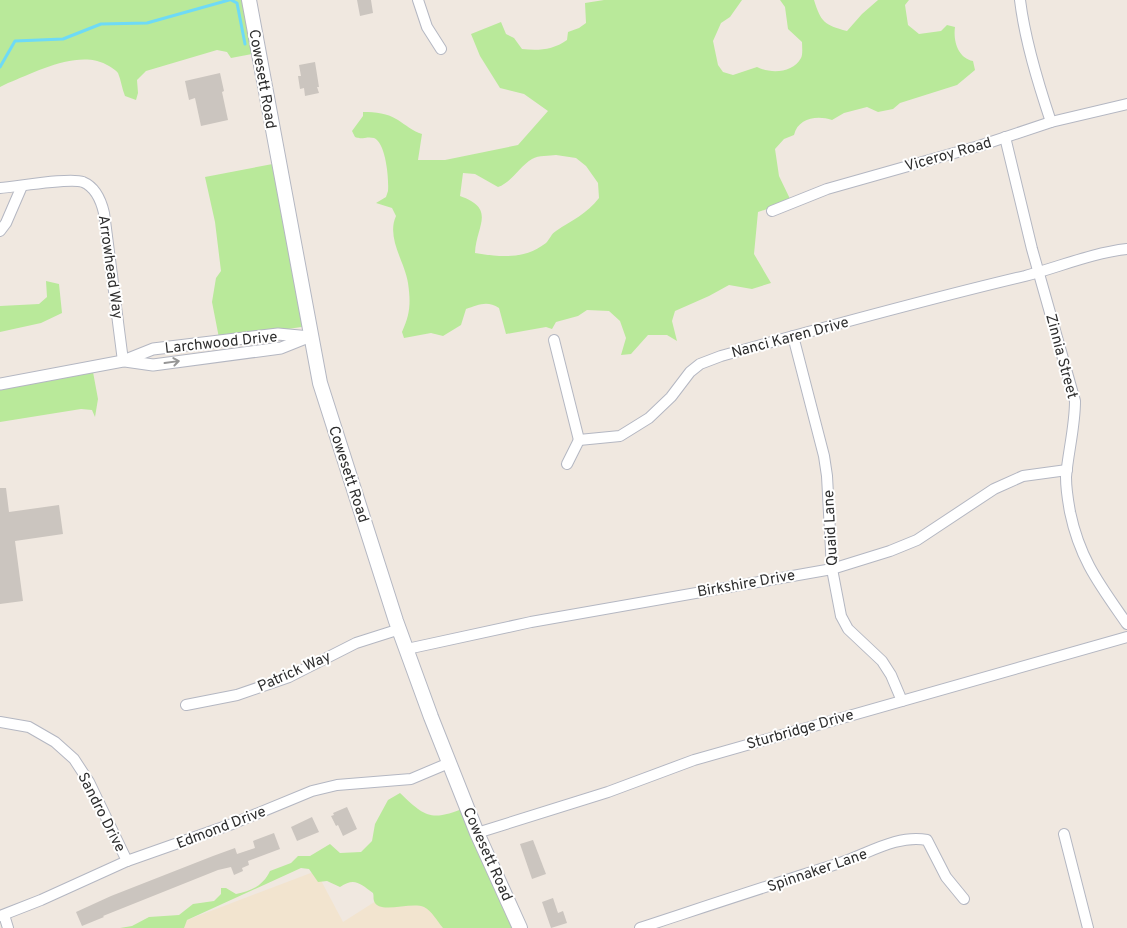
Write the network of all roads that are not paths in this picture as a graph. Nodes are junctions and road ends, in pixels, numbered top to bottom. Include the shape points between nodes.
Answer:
1 (249, 0) edge
2 (418, 0) edge
3 (1020, 0) edge
4 (441, 48) dead end
5 (1127, 104) edge
6 (1051, 122) junction
7 (1005, 137) junction
8 (22, 186) junction
9 (0, 188) edge
10 (772, 211) dead end
11 (0, 231) edge
12 (1127, 249) edge
13 (1039, 272) junction
14 (793, 336) junction
15 (310, 337) junction
16 (554, 340) dead end
17 (124, 361) junction
18 (0, 384) edge
19 (579, 440) junction
20 (566, 464) dead end
21 (1067, 470) junction
22 (832, 568) junction
23 (1127, 624) edge
24 (400, 629) junction
25 (1127, 637) edge
26 (407, 649) junction
27 (902, 701) junction
28 (186, 704) dead end
29 (0, 722) edge
30 (448, 763) junction
31 (477, 833) junction
32 (1064, 834) dead end
33 (127, 861) junction
34 (964, 899) dead end
35 (2, 916) edge
36 (8, 928) edge
37 (520, 928) edge
38 (640, 928) edge
39 (1088, 928) edge

1 - 15 main road, Cowesett Road
2 - 4 street via 427,27
3 - 6 street via 1028,42
5 - 6 street, Viceroy Road
6 - 7 street, Viceroy Road
7 - 10 street, Viceroy Road via 827,189
7 - 13 street, Zinnia Street
8 - 9 street, Arrowhead Way
8 - 11 street
8 - 17 street, Arrowhead Way via 77,180 89,185 98,195 104,213
12 - 13 street, Nanci Karen Drive
13 - 14 street, Nanci Karen Drive
13 - 21 street, Zinnia Street via 1075,401
14 - 19 street, Nanci Karen Drive via 700,364 649,418 620,436
14 - 22 street, Quaid Lane via 824,456
15 - 17 street, Larchwood Drive via 278,334 153,349
15 - 24 main road, Cowesett Road via 320,383
16 - 19 street
17 - 18 street, Larchwood Drive
19 - 20 street
21 - 22 street, Birkshire Drive via 1024,476 994,489 917,540
21 - 23 street, Zinnia Street via 1068,502 1082,555
22 - 26 street, Birkshire Drive via 531,622
22 - 27 street, Quaid Lane via 841,616 848,629 882,660
24 - 26 main road, Cowesett Road
24 - 28 street, Patrick Way via 356,643 289,677 237,696
25 - 27 street, Sturbridge Drive
26 - 30 main road, Cowesett Road
27 - 31 street, Sturbridge Drive via 694,760 608,792
29 - 33 street, Sandro Drive via 29,728 55,742 74,759 89,782
30 - 31 main road, Cowesett Road
30 - 33 street, Edmond Drive via 411,779 336,785 312,791 224,827
31 - 37 main road, Cowesett Road
32 - 39 street
33 - 35 street, Edmond Drive
34 - 38 street, Spinnaker Lane via 946,877 927,840 915,838
35 - 36 street

